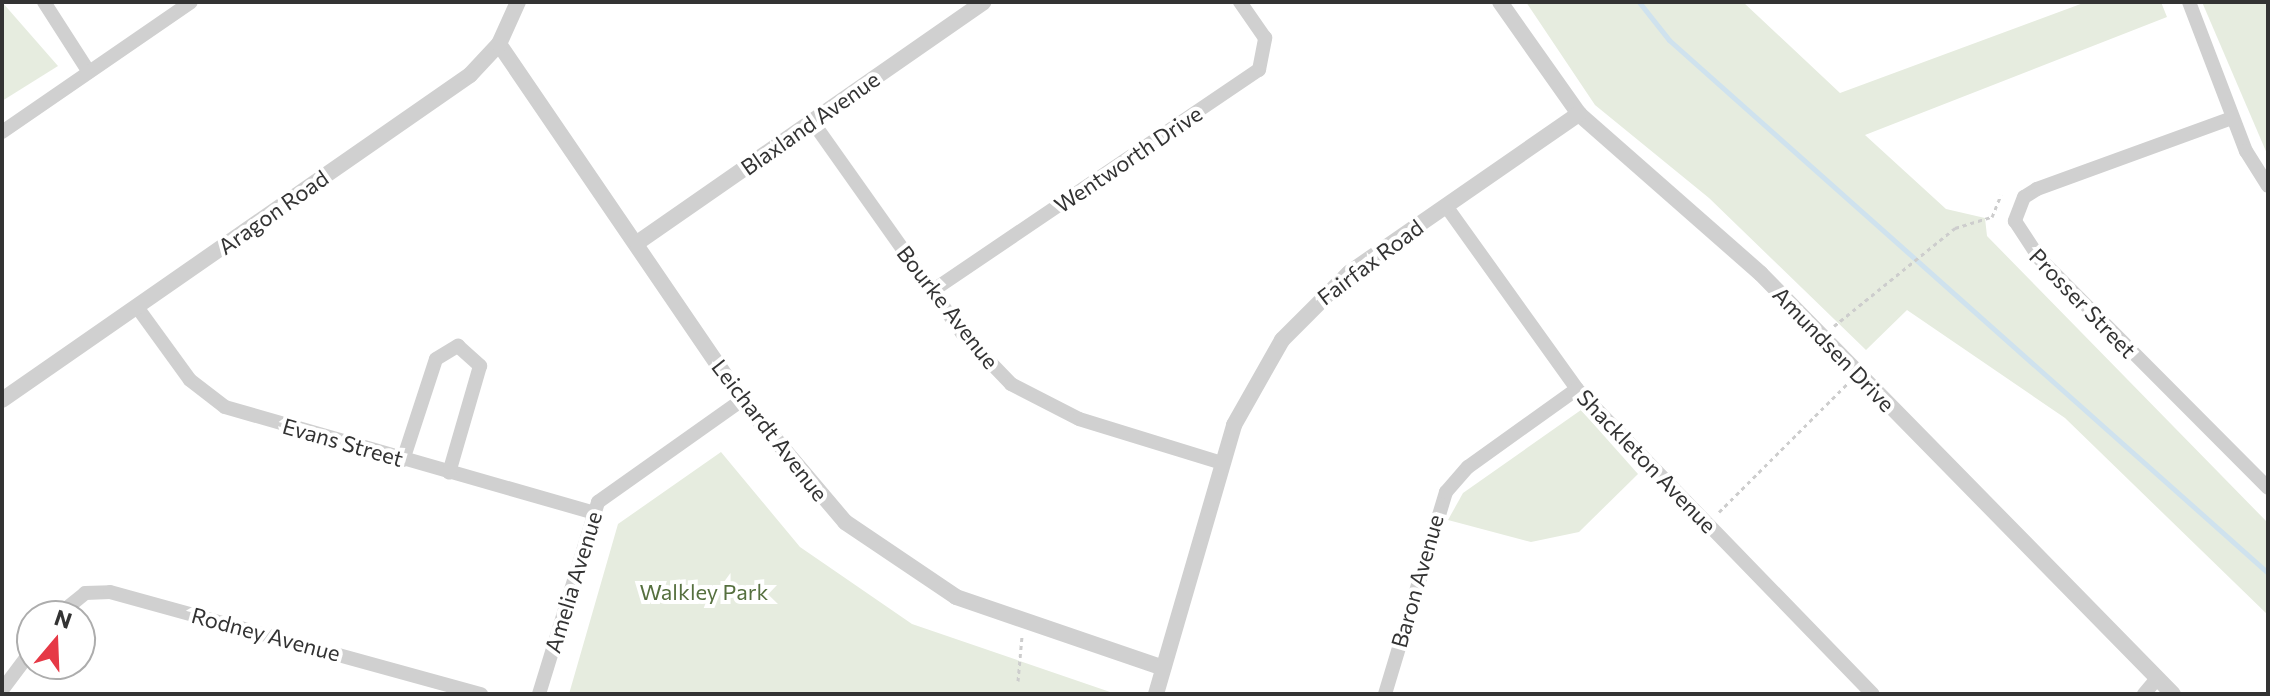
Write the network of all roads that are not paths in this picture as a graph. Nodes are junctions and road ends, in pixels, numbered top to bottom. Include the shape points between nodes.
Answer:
1 (44, 2) edge
2 (191, 2) edge
3 (518, 2) edge
4 (984, 2) edge
5 (1240, 2) edge
6 (1500, 2) edge
7 (2189, 2) edge
8 (499, 44) junction
9 (89, 72) junction
10 (1579, 114) junction
11 (2232, 118) junction
12 (812, 121) junction
13 (2, 132) edge
14 (2268, 186) edge
15 (1446, 206) junction
16 (637, 243) junction
17 (932, 291) junction
18 (137, 307) junction
19 (1577, 389) junction
20 (2, 400) edge
21 (742, 400) junction
22 (403, 460) junction
23 (1222, 463) junction
24 (449, 473) junction
25 (2268, 488) edge
26 (592, 512) junction
27 (76, 600) edge
28 (1163, 668) junction
29 (16, 671) edge
30 (2149, 688) edge
31 (2, 690) edge
32 (481, 694) edge
33 (539, 694) edge
34 (1156, 694) edge
35 (1385, 694) edge
36 (1873, 694) edge
37 (2173, 694) edge

1 - 9 street
2 - 9 street
3 - 8 street, Aragon Road
4 - 12 street, Blaxland Avenue
5 - 17 street, Wentworth Drive via 1265,38 1259,70
6 - 10 street, Amundsen Drive
7 - 11 street
8 - 16 street, Leichardt Avenue
8 - 18 street, Aragon Road via 436,101
9 - 13 street
10 - 15 street, Fairfax Road
10 - 30 street, Amundsen Drive via 1706,221 1858,373
11 - 14 street
11 - 25 street, Prosser Street via 2037,189 2024,197 2015,221 2050,269
12 - 16 street, Blaxland Avenue
12 - 17 street, Bourke Avenue
15 - 19 street, Shackleton Avenue
15 - 23 street, Fairfax Road via 1349,273 1295,324 1250,391
16 - 21 street, Leichardt Avenue
17 - 23 street, Bourke Avenue via 977,353 1027,395
18 - 20 street, Aragon Road
18 - 22 street, Evans Street via 190,380 217,403
19 - 35 street, Baron Avenue via 1468,467 1446,492
19 - 36 street, Shackleton Avenue
21 - 26 street, Amelia Avenue
21 - 28 street, Leichardt Avenue via 812,490 874,546 933,586
22 - 24 street, Evans Street
22 - 24 street via 436,359 458,346 480,366
23 - 28 street, Fairfax Road
24 - 26 street, Evans Street
26 - 33 street, Amelia Avenue
27 - 32 street, Rodney Avenue via 85,593 110,592
28 - 34 street, Fairfax Road
29 - 31 street
30 - 37 street, Amundsen Drive

